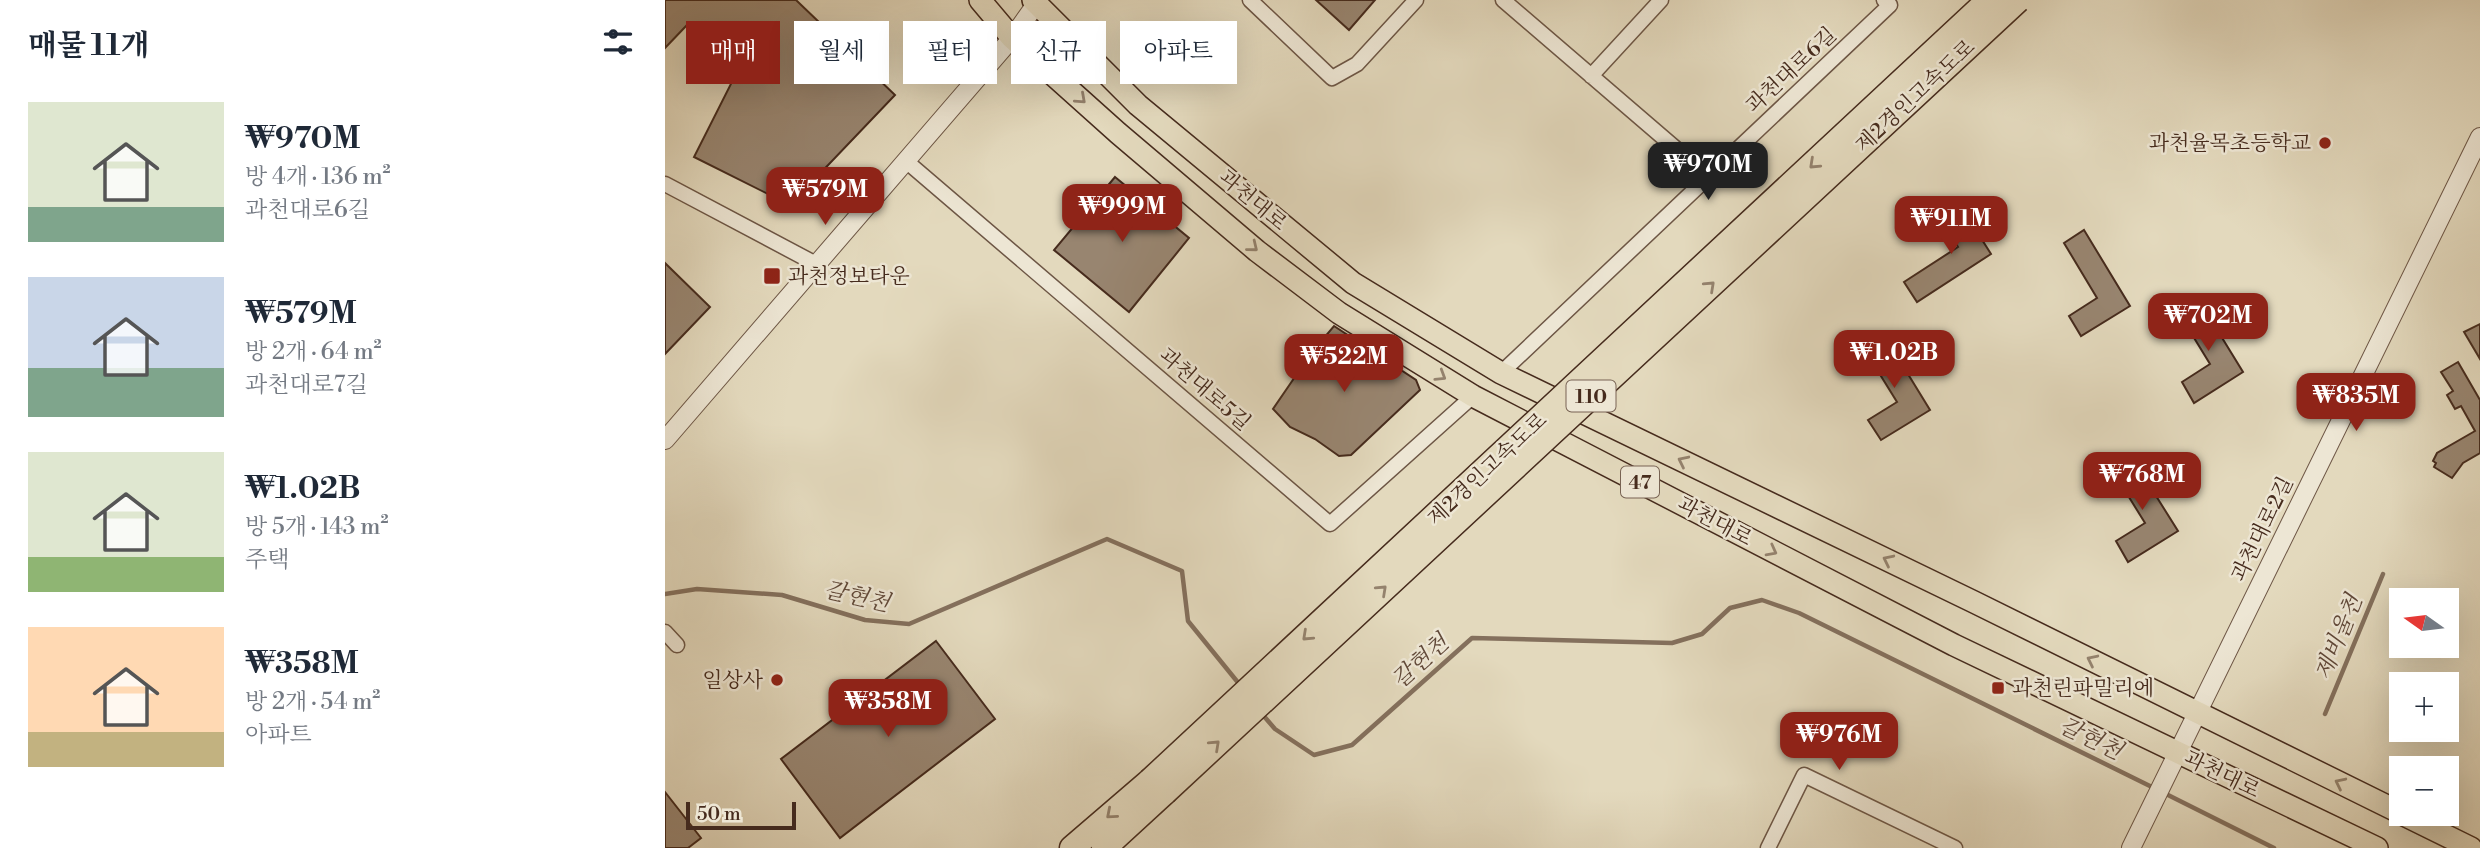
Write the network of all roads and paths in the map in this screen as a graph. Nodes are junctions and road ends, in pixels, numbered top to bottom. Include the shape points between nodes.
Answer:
1 (980, 0) edge
2 (1250, 0) edge
3 (1416, 0) edge
4 (1503, 0) edge
5 (1661, 0) edge
6 (1884, 0) edge
7 (1989, 0) edge
8 (2018, 0) edge
9 (1036, 1) edge
10 (1023, 21) edge
11 (1011, 37) edge
12 (1011, 39) edge
13 (1591, 76) junction
14 (1065, 84) edge
15 (2480, 137) edge
16 (907, 161) junction
17 (1709, 177) junction
18 (665, 184) edge
19 (816, 264) junction
20 (1501, 373) junction
21 (1473, 396) junction
22 (665, 440) edge
23 (665, 632) edge
24 (677, 645) dead end
25 (2198, 713) junction
26 (2178, 753) junction
27 (1158, 786) junction
28 (2389, 808) edge
29 (2426, 826) edge
30 (1072, 848) edge
31 (1104, 848) edge
32 (1768, 848) edge
33 (1955, 848) edge
34 (2131, 848) edge
35 (2377, 848) edge
36 (2471, 848) edge

1 - 11 main road, 과천대로 / 47
2 - 3 street via 1332,78 1357,64
4 - 13 street
5 - 13 street
6 - 17 street, 과천대로6길 via 1890,5
7 -> 27 highway, 제2경인고속도로 / 110, bridge
27 -> 8 highway, 제2경인고속도로 / 110, bridge
9 - 10 street
9 - 20 main road, 과천대로 via 1138,105 1353,283
12 - 16 street
13 - 17 street
14 -> 21 main road, 과천대로 / 47 via 1310,292
15 - 25 street, 과천대로2길
16 - 19 street
16 - 21 street, 과천대로5길 via 1330,524
17 - 20 street, 과천대로6길
18 - 19 street
19 - 22 street
25 -> 20 main road, 과천대로
21 -> 26 main road, 과천대로 / 47 via 1954,646
23 - 24 street
25 - 26 street, 과천대로2길
28 -> 25 main road, 과천대로
26 - 34 street, 과천대로2길
26 - 35 main road, 과천대로 / 47
27 -> 30 highway, 제2경인고속도로 / 110
27 - 31 highway, 제2경인고속도로 / 110
29 - 36 main road, 과천대로
32 - 33 street via 1804,775

